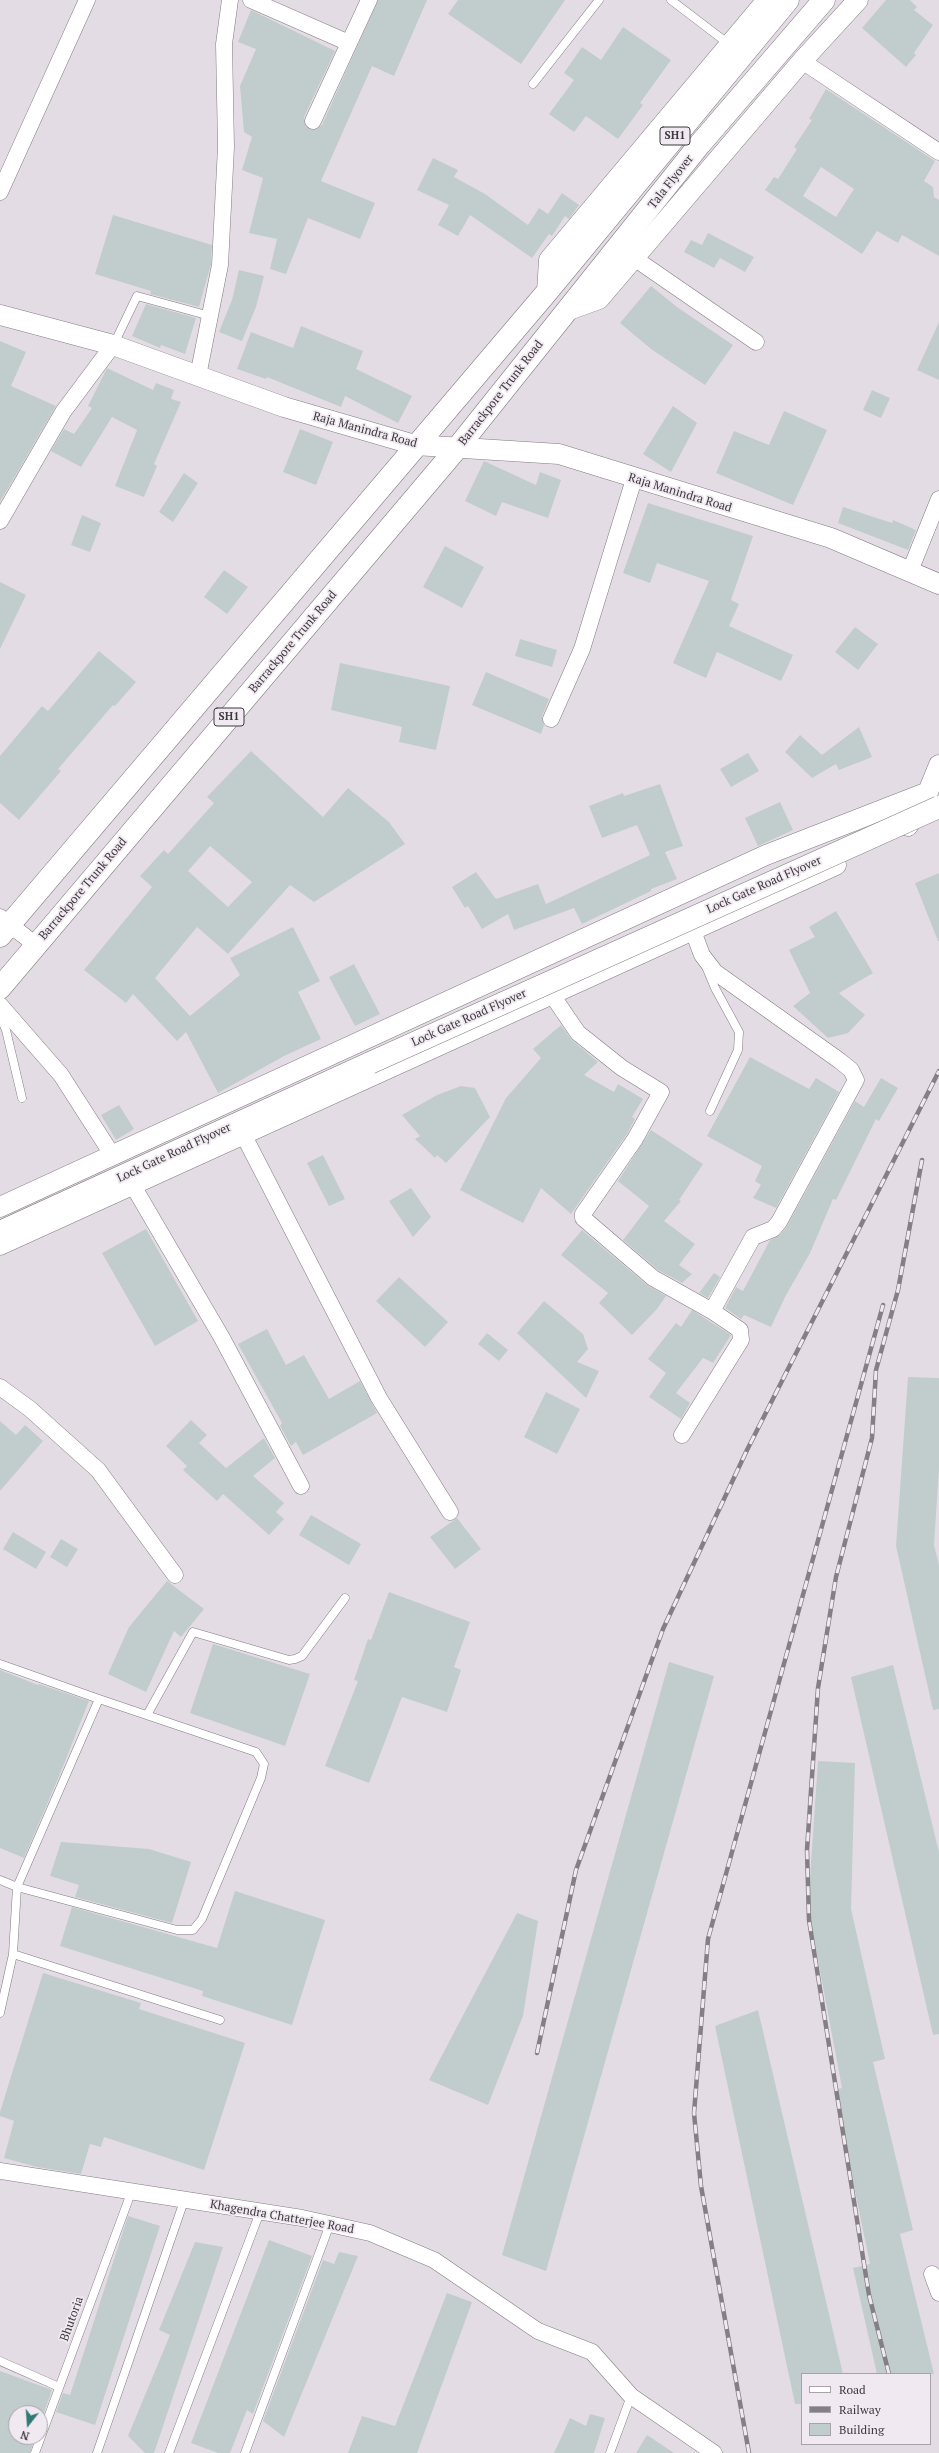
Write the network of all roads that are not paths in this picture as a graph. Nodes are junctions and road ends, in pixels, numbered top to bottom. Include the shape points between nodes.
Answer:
1 (87, 0) edge
2 (230, 0) edge
3 (251, 0) edge
4 (369, 0) edge
5 (599, 0) edge
6 (672, 0) edge
7 (767, 0) edge
8 (788, 0) edge
9 (824, 0) edge
10 (858, 0) edge
11 (349, 43) junction
12 (730, 44) junction
13 (802, 61) junction
14 (533, 84) dead end
15 (313, 121) dead end
16 (939, 152) edge
17 (0, 192) edge
18 (634, 258) junction
19 (547, 292) junction
20 (566, 311) junction
21 (0, 315) edge
22 (210, 316) junction
23 (756, 342) dead end
24 (113, 345) junction
25 (198, 376) junction
26 (415, 445) junction
27 (458, 447) junction
28 (634, 479) junction
29 (939, 499) edge
30 (0, 521) edge
31 (910, 571) junction
32 (939, 584) edge
33 (551, 719) dead end
34 (939, 766) edge
35 (934, 800) edge
36 (3, 926) edge
37 (693, 931) junction
38 (36, 945) junction
39 (702, 955) junction
40 (0, 988) edge
41 (552, 995) junction
42 (0, 1005) edge
43 (0, 1016) edge
44 (22, 1098) dead end
45 (710, 1111) dead end
46 (243, 1134) junction
47 (113, 1156) junction
48 (132, 1184) junction
49 (0, 1207) edge
50 (0, 1232) edge
51 (0, 1245) edge
52 (712, 1311) junction
53 (0, 1387) edge
54 (682, 1435) dead end
55 (300, 1486) dead end
56 (450, 1512) dead end
57 (175, 1575) dead end
58 (345, 1598) dead end
59 (0, 1664) edge
60 (99, 1699) junction
61 (147, 1715) junction
62 (0, 1880) edge
63 (17, 1887) junction
64 (13, 1954) junction
65 (0, 2013) edge
66 (220, 2020) dead end
67 (0, 2171) edge
68 (131, 2193) junction
69 (184, 2201) junction
70 (260, 2212) junction
71 (330, 2224) junction
72 (932, 2274) dead end
73 (939, 2293) edge
74 (0, 2361) edge
75 (59, 2387) junction
76 (631, 2396) junction
77 (35, 2453) edge
78 (97, 2453) edge
79 (169, 2453) edge
80 (245, 2453) edge
81 (610, 2453) edge
82 (714, 2453) edge

1 - 17 street
2 - 22 street via 224,44 226,147 220,265
3 - 11 street
4 - 11 street
5 - 14 lane
6 - 12 lane
7 - 12 street
8 - 19 main road, Tala Flyover / SH1
9 - 20 main road, Tala Flyover via 700,144
10 - 13 street
11 - 15 street
12 - 19 street via 549,260
13 - 16 street
13 - 18 street
18 - 20 street via 599,299
18 - 23 street
19 - 26 main road, SH1
20 - 27 main road, Barrackpore Trunk Road / SH1
21 - 24 street, Raja Manindra Road
22 - 24 lane via 137,296
22 - 25 street
24 - 25 street, Raja Manindra Road
24 - 30 street via 63,412
25 - 26 street, Raja Manindra Road via 284,407
26 - 27 street, Raja Manindra Road
26 - 36 main road, SH1
27 - 28 street, Raja Manindra Road via 559,454
27 - 38 main road, Barrackpore Trunk Road / SH1
28 - 31 street, Raja Manindra Road via 831,538
28 - 33 street via 582,649
29 - 31 street
31 - 32 street, Raja Manindra Road
34 - 35 street
35 - 37 street via 904,833
35 - 47 street via 766,855
35 - 50 main road, Lock Gate Road Flyover, bridge via 451,1026
36 - 38 street
37 - 39 street
37 - 41 street
38 - 40 main road, Barrackpore Trunk Road / SH1
39 - 45 lane via 715,988 739,1032 738,1050
39 - 52 street via 715,972 840,1061 851,1070 856,1080 779,1222 773,1229 753,1237
41 - 46 street
41 - 52 street via 578,1033 622,1068 661,1092 635,1139 583,1214 583,1218 653,1278
42 - 47 street via 61,1074
43 - 44 lane via 6,1030
46 - 48 street
46 - 56 street via 379,1398
47 - 49 street
48 - 51 street
48 - 55 street via 222,1338
52 - 54 street via 740,1330 741,1340
53 - 57 street via 30,1409 98,1470
58 - 61 lane via 302,1656 295,1659 289,1660 193,1632
59 - 60 lane
60 - 61 lane
60 - 63 lane
61 - 63 lane via 256,1752 264,1764 262,1778 202,1919 193,1930 178,1930
62 - 63 lane
63 - 64 lane
64 - 65 lane
64 - 66 lane
67 - 68 street, Khagendra Chatterjee Road
68 - 69 street, Khagendra Chatterjee Road
68 - 75 lane, Bhutoria
69 - 70 street, Khagendra Chatterjee Road
69 - 78 lane
70 - 71 street, Khagendra Chatterjee Road
70 - 79 lane
71 - 76 street, Khagendra Chatterjee Road via 370,2233 434,2260 532,2327 592,2352
71 - 80 lane
72 - 73 street
74 - 75 lane
75 - 77 lane, Bhutoria
76 - 81 lane
76 - 82 street, Khagendra Chatterjee Road

